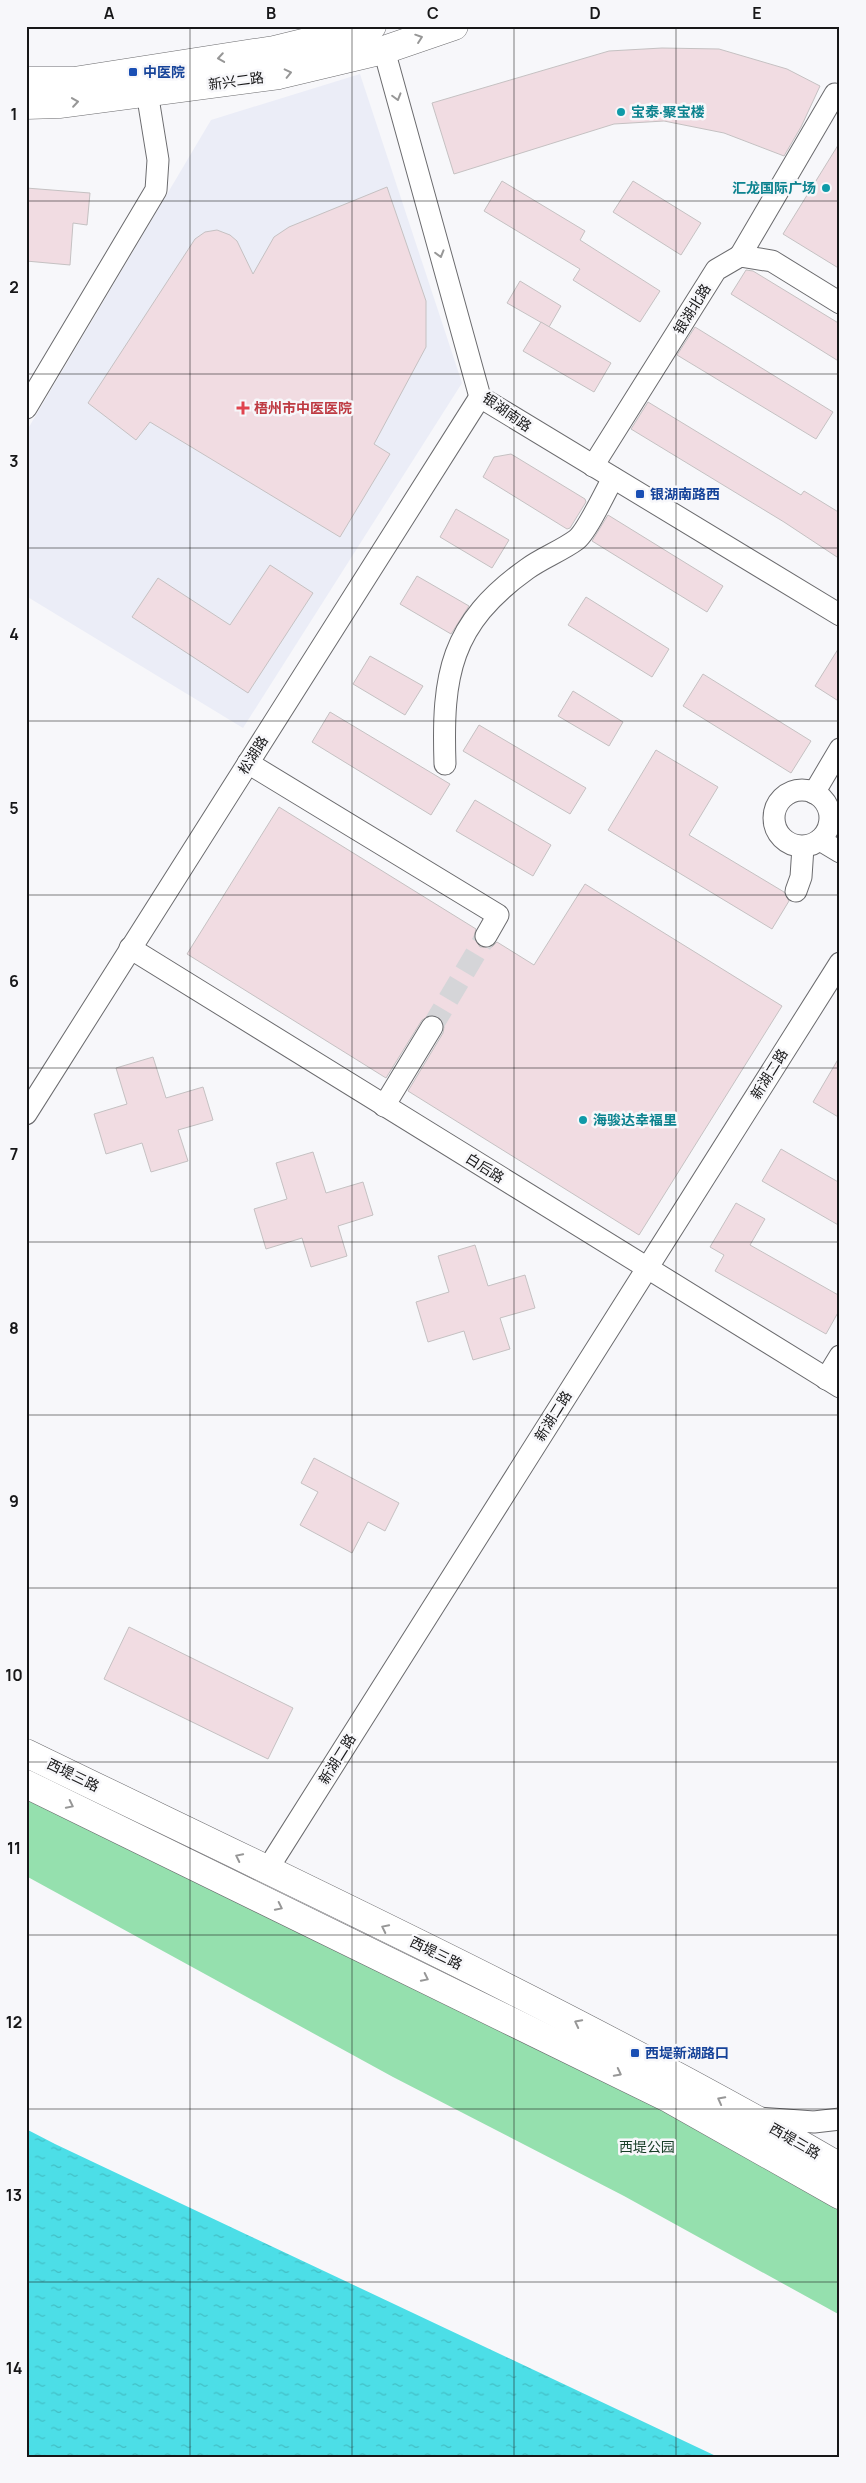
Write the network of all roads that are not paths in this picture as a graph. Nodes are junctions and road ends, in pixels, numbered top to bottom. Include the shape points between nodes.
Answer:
1 (454, 26) edge
2 (363, 28) edge
3 (384, 50) junction
4 (26, 82) edge
5 (147, 92) junction
6 (835, 94) dead end
7 (26, 105) edge
8 (740, 256) junction
9 (840, 303) edge
10 (480, 397) junction
11 (26, 408) edge
12 (593, 466) junction
13 (613, 478) junction
14 (840, 615) edge
15 (840, 749) edge
16 (248, 763) junction
17 (445, 764) dead end
18 (814, 793) junction
19 (812, 843) junction
20 (840, 852) edge
21 (796, 891) dead end
22 (486, 936) tunnel mouth
23 (130, 948) junction
24 (840, 963) edge
25 (432, 1028) tunnel mouth
26 (384, 1106) junction
27 (26, 1114) edge
28 (646, 1268) junction
29 (840, 1356) edge
30 (833, 1383) edge
31 (26, 1753) edge
32 (26, 1784) edge
33 (267, 1870) junction
34 (755, 2118) junction
35 (840, 2119) edge
36 (840, 2167) edge
37 (840, 2195) edge

3 -> 1 main road, 新兴二路
2 -> 4 main road, 新兴二路 via 265,52 74,80
5 -> 3 main road, 新兴二路 via 279,75
3 -> 10 street, 银湖南路
7 -> 5 main road, 新兴二路 via 59,104
5 - 11 street via 158,160 156,190
6 - 8 street
8 - 9 street via 772,261
8 - 12 street, 银湖北路 via 716,270
10 - 12 street, 银湖南路
10 - 16 street, 松湖路
12 - 13 street, 银湖南路
13 - 14 street, 银湖南路
13 - 17 street via 577,539 508,584 467,630 449,670 444,723
15 - 18 street
16 - 22 street via 498,915
16 - 23 street, 松湖路
18 - 19 street via 829,815 826,832
18 - 19 street via 796,791 780,800 774,818 779,835 786,841
19 - 20 street
19 - 21 street
23 - 26 street, 白后路
23 - 27 street, 松湖路
24 - 28 street, 新湖二路
25 - 26 street
26 - 28 street, 白后路
28 - 30 street, 白后路
28 - 33 street, 新湖二路
29 - 30 street
33 -> 31 main road, 西堤三路
32 -> 37 main road, 西堤三路 via 661,2095
34 -> 33 main road, 西堤三路 via 558,2013
34 - 35 street via 814,2122
34 - 36 main road, 西堤三路

